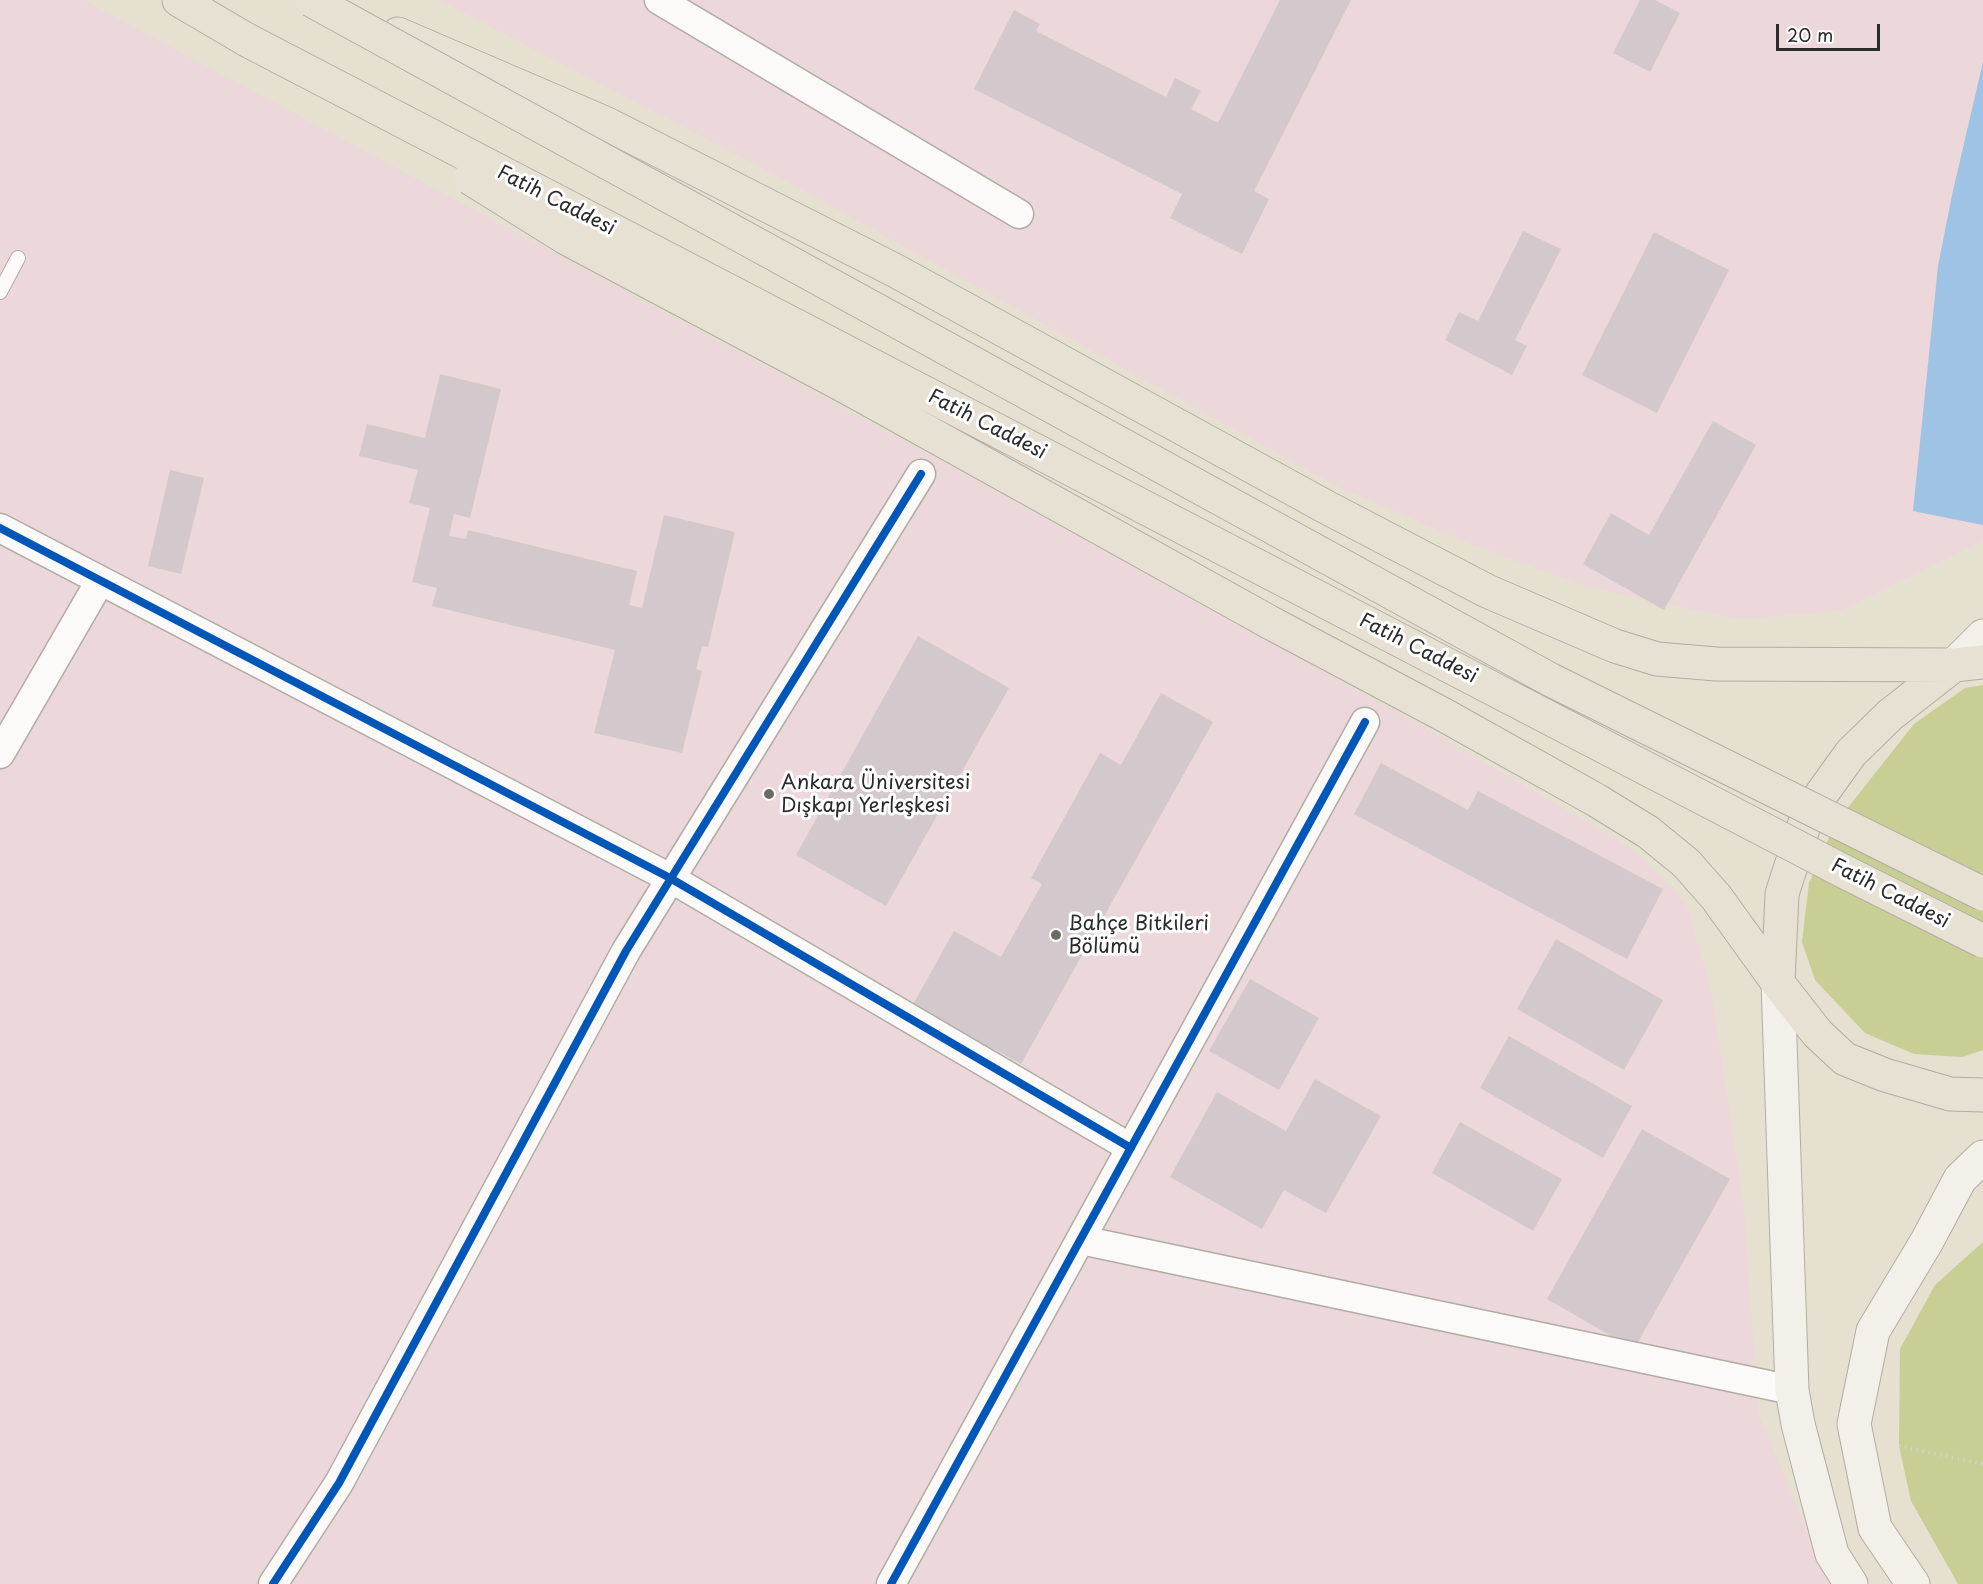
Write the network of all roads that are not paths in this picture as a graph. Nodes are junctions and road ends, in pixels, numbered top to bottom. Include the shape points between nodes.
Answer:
1 (179, 0) edge
2 (311, 0) edge
3 (320, 0) edge
4 (659, 0) edge
5 (247, 40) junction
6 (1019, 214) dead end
7 (18, 258) dead end
8 (0, 292) edge
9 (921, 474) dead end
10 (0, 528) edge
11 (100, 580) junction
12 (1983, 636) edge
13 (1969, 664) edge
14 (1365, 722) dead end
15 (0, 754) edge
16 (670, 878) junction
17 (1983, 894) edge
18 (1983, 941) edge
19 (1778, 983) junction
20 (1983, 1095) edge
21 (1131, 1148) junction
22 (1983, 1157) edge
23 (1080, 1240) junction
24 (1792, 1390) junction
25 (273, 1584) edge
26 (891, 1584) edge
27 (1851, 1584) edge
28 (1913, 1584) edge

1 - 5 main road, Fatih Caddesi
2 - 17 main road, Fatih Caddesi, bridge via 1551,681
3 - 13 main road via 607,124 896,272 1487,591 1615,646 1657,659 1716,664
4 - 6 street
5 - 18 main road, Fatih Caddesi, bridge
5 - 19 main road, bridge via 566,238 1465,726 1648,832 1686,863 1716,897
7 - 8 lane
9 - 16 street
10 - 11 street
11 - 15 street
11 - 16 street
12 - 13 main road
13 - 19 main road via 1890,715 1851,753 1808,813 1782,894
14 - 21 street
16 - 21 street
16 - 25 street via 620,961 339,1483
19 - 20 main road via 1818,1034 1845,1059 1950,1094
19 - 24 main road
21 - 23 street
22 - 28 main road via 1960,1179 1873,1331 1854,1424 1875,1528
23 - 24 street
23 - 26 street
24 - 27 main road via 1832,1554

